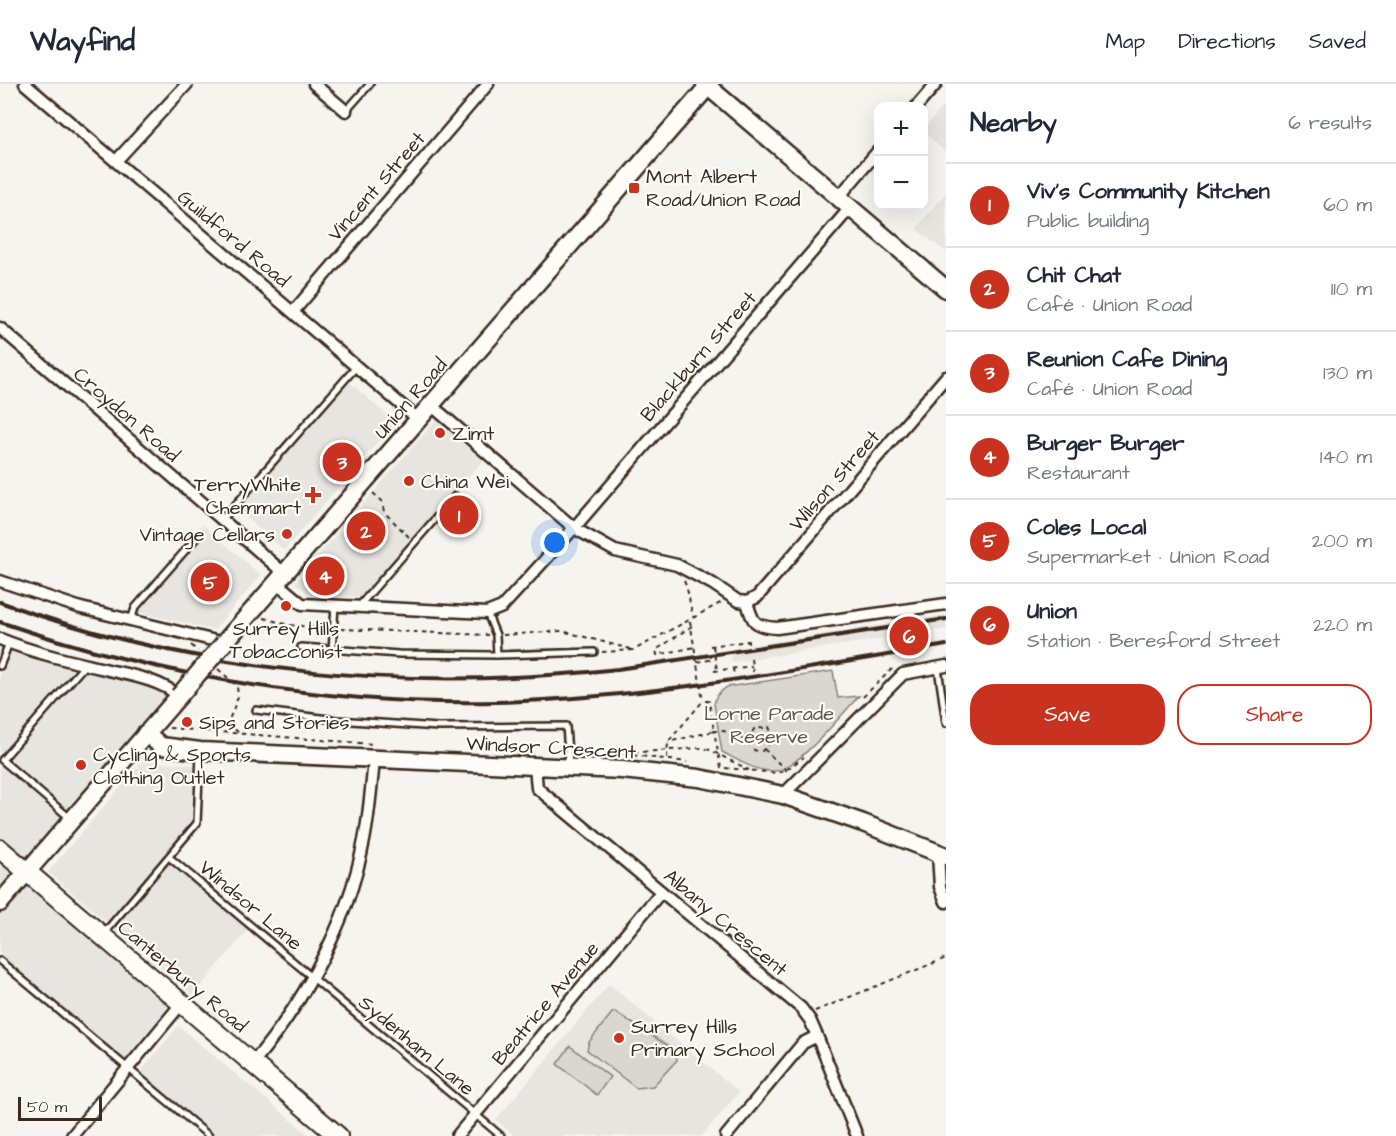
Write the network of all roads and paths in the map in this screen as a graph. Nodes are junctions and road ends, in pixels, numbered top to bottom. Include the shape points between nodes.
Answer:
1 (25, 84) edge
2 (187, 84) edge
3 (314, 84) edge
4 (370, 84) edge
5 (488, 84) edge
6 (936, 84) edge
7 (708, 85) edge
8 (920, 102) edge
9 (346, 111) joint
10 (876, 156) edge
11 (116, 161) junction
12 (844, 203) junction
13 (946, 289) edge
14 (292, 312) junction
15 (0, 328) edge
16 (356, 366) junction
17 (946, 377) edge
18 (432, 405) junction
19 (419, 420) junction
20 (363, 484) junction
21 (455, 496) dead end
22 (222, 520) junction
23 (574, 528) junction
24 (197, 537) dead end
25 (415, 542) junction
26 (677, 565) junction
27 (281, 578) junction
28 (0, 581) edge
29 (729, 597) junction
30 (747, 602) junction
31 (946, 604) edge
32 (335, 606) junction
33 (359, 606) junction
34 (486, 613) junction
35 (264, 618) dead end
36 (694, 618) junction
37 (131, 620) junction
38 (690, 621) junction
39 (692, 626) junction
40 (333, 629) junction
41 (496, 635) junction
42 (5, 641) edge
43 (224, 643) junction
44 (713, 646) junction
45 (748, 646) dead end
46 (301, 647) dead end
47 (695, 647) junction
48 (730, 648) dead end
49 (332, 650) junction
50 (634, 650) junction
51 (594, 652) joint
52 (497, 655) junction
53 (715, 659) junction
54 (751, 659) dead end
55 (697, 662) junction
56 (732, 663) dead end
57 (86, 664) junction
58 (0, 666) edge
59 (752, 666) junction
60 (898, 666) dead end
61 (942, 667) edge
62 (733, 668) junction
63 (717, 670) junction
64 (753, 672) dead end
65 (734, 675) dead end
66 (179, 696) junction
67 (238, 697) dead end
68 (863, 697) dead end
69 (703, 701) junction
70 (256, 710) dead end
71 (946, 723) edge
72 (169, 728) dead end
73 (714, 731) junction
74 (146, 734) junction
75 (743, 739) junction
76 (668, 742) junction
77 (764, 749) junction
78 (666, 751) junction
79 (200, 752) junction
80 (811, 752) dead end
81 (616, 753) junction
82 (598, 754) dead end
83 (718, 754) junction
84 (667, 758) junction
85 (374, 759) junction
86 (688, 762) dead end
87 (535, 766) junction
88 (569, 768) junction
89 (786, 770) junction
90 (752, 771) junction
91 (798, 781) junction
92 (783, 795) junction
93 (72, 820) junction
94 (0, 849) edge
95 (942, 854) edge
96 (169, 857) junction
97 (26, 872) junction
98 (661, 892) junction
99 (946, 902) edge
100 (0, 903) edge
101 (102, 936) junction
102 (946, 958) edge
103 (0, 961) edge
104 (313, 976) junction
105 (181, 1004) junction
106 (806, 1015) junction
107 (818, 1036) junction
108 (252, 1064) junction
109 (128, 1068) junction
110 (475, 1114) junction
111 (72, 1136) edge
112 (209, 1136) edge
113 (337, 1136) edge
114 (457, 1136) edge
115 (501, 1136) edge
116 (726, 1136) edge
117 (857, 1136) edge

1 - 11 street, Guildford Road
2 - 11 street
3 - 9 street
4 - 9 lane
5 - 14 street, Vincent Street
6 - 8 street
7 - 12 main road
7 - 18 main road, Union Road
10 - 12 street, Blackburn Street
11 - 14 street, Guildford Road
12 - 13 main road
12 - 23 street, Blackburn Street
14 - 16 street, Guildford Road
15 - 22 street, Croydon Road
16 - 19 street, Guildford Road
16 - 22 lane
17 - 30 street, Wilson Street via 757,597
18 - 19 main road, Union Road
18 - 23 street
19 - 20 main road, Union Road
20 - 25 path via 382,501 384,512
20 - 27 main road, Union Road
21 - 25 lane
22 - 27 street, Croydon Road
23 - 26 street via 615,551
23 - 34 street, Blackburn Street via 509,601
24 - 37 lane via 135,608
25 - 33 lane
26 - 29 street
26 - 36 path via 688,588
27 - 32 street, Croydon Road via 302,604
27 - 43 main road, Union Road
28 - 37 street
29 - 30 street
29 - 36 path
30 - 31 street via 752,620 759,626 777,628
32 - 33 street, Croydon Road
32 - 40 lane
33 - 34 street, Croydon Road
34 - 41 lane
35 - 40 path via 288,625
36 - 38 path
37 - 43 street
38 - 39 path
38 - 50 path
39 - 47 path
39 - 47 path via 656,650 657,654
40 - 41 path
40 - 49 lane
41 - 50 path via 562,631
41 - 52 lane
42 - 57 street
42 - 58 lane
43 - 66 main road, Union Road, bridge
44 - 45 path via 747,641
44 - 48 path via 729,644
44 - 53 path
46 - 49 lane
47 - 55 path
49 - 52 lane
50 - 51 path
51 - 52 lane
53 - 55 path
53 - 63 path
54 - 59 path
55 - 69 path
56 - 62 path
57 - 66 street via 152,681
57 - 93 lane via 2,760
59 - 63 path
59 - 64 path
60 - 68 path
61 - 71 lane
61 - 91 street via 903,674
62 - 63 path via 714,671
62 - 65 path
66 - 74 main road, Union Road
67 - 72 path via 229,720 241,734
69 - 73 path via 710,701
69 - 76 path
70 - 88 lane via 438,727 566,726
73 - 75 path via 724,730
73 - 76 path
73 - 83 path
74 - 79 main road, Windsor Crescent via 161,746
74 - 93 main road, Union Road
75 - 77 path via 754,750
75 - 77 path via 750,737 754,729 769,727 774,739
76 - 78 path
77 - 89 path
78 - 81 path
78 - 83 path via 691,747
78 - 84 path
79 - 85 main road, Windsor Crescent
79 - 96 lane via 197,823
80 - 89 path
81 - 82 path
81 - 84 path
83 - 90 path
83 - 90 path via 721,768
84 - 86 path
85 - 87 main road, Windsor Crescent
85 - 104 street via 367,825 354,878
87 - 88 main road, Windsor Crescent
87 - 98 street, Albany Crescent via 537,788
88 - 92 main road, Windsor Crescent via 699,778
89 - 90 path via 769,774
89 - 91 path
91 - 92 street
92 - 95 main road, Windsor Crescent
93 - 97 main road, Union Road
94 - 97 main road, Canterbury Road
95 - 99 street via 940,887
96 - 101 lane
96 - 104 lane, Windsor Lane
97 - 100 main road, Union Road
97 - 101 main road, Canterbury Road
98 - 106 street, Albany Crescent
98 - 110 street, Beatrice Avenue
101 - 105 main road, Canterbury Road
102 - 106 path
103 - 109 lane
104 - 108 street via 279,1032
104 - 110 lane, Sydenham Lane
105 - 108 main road, Canterbury Road
105 - 109 street
106 - 107 street, Albany Crescent
107 - 116 street via 802,1043
107 - 117 street, Albany Crescent
108 - 113 main road, Canterbury Road
109 - 111 street
109 - 112 lane
110 - 114 street, Beatrice Avenue
110 - 115 lane, Sydenham Lane

